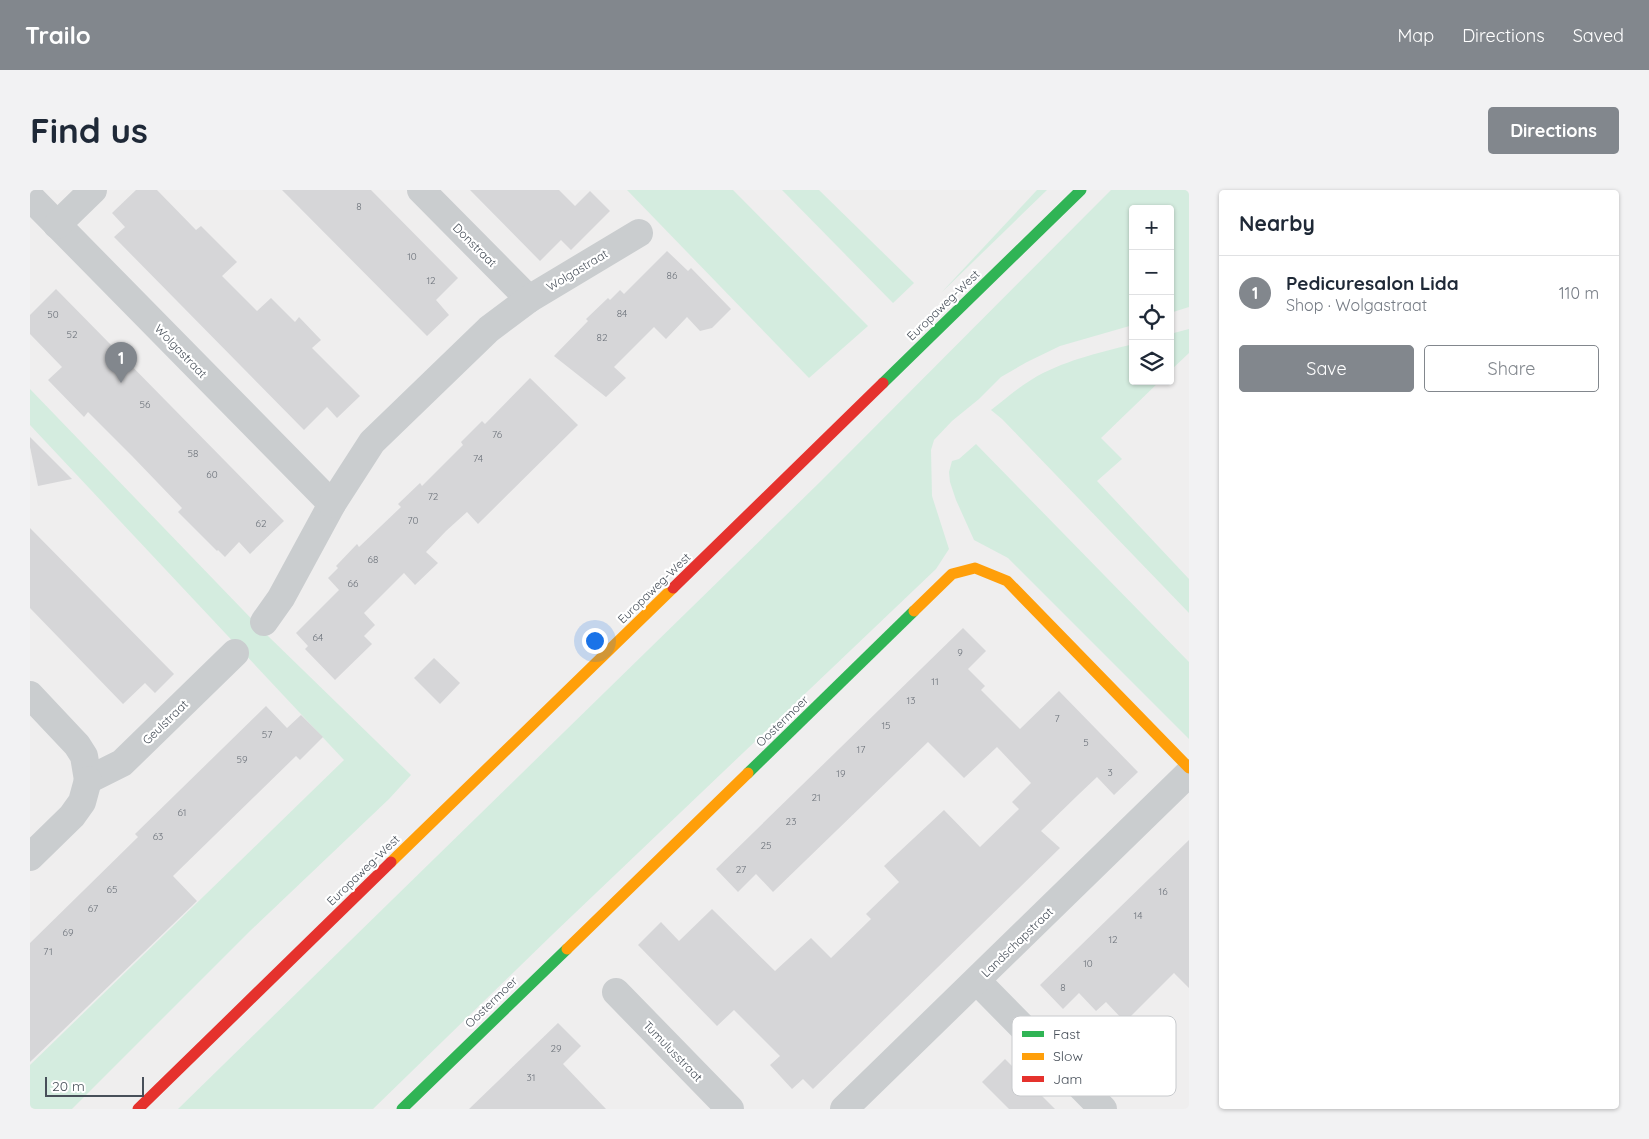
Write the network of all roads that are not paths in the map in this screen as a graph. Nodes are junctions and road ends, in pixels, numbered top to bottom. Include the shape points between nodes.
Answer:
1 (94, 190) edge
2 (421, 190) edge
3 (1081, 190) edge
4 (30, 197) edge
5 (57, 224) junction
6 (639, 233) dead end
7 (529, 299) junction
8 (332, 504) junction
9 (264, 622) dead end
10 (235, 653) dead end
11 (30, 695) edge
12 (1189, 768) edge
13 (1189, 773) edge
14 (88, 780) junction
15 (30, 858) edge
16 (977, 981) junction
17 (616, 992) dead end
18 (1012, 1017) edge
19 (1090, 1096) edge
20 (138, 1109) edge
21 (402, 1109) edge
22 (730, 1109) edge
23 (844, 1109) edge
24 (1103, 1109) edge

1 - 5 street
2 - 7 street, Donstraat
3 - 20 main road, Europaweg-West
4 - 5 street, Wolgastraat
5 - 8 street, Wolgastraat
6 - 7 street, Wolgastraat
7 - 8 street, Wolgastraat via 489,329 372,442
8 - 9 street, Wolgastraat via 281,598
10 - 14 street, Geulstraat via 122,764
11 - 14 street via 77,745 84,756
12 - 21 main road, Oostermoer via 1007,580 975,568 952,574
13 - 16 street, Landschapstraat
14 - 15 street via 82,802 72,816
16 - 18 street
16 - 23 street, Landschapstraat
17 - 22 street, Tumulusstraat
19 - 24 street

